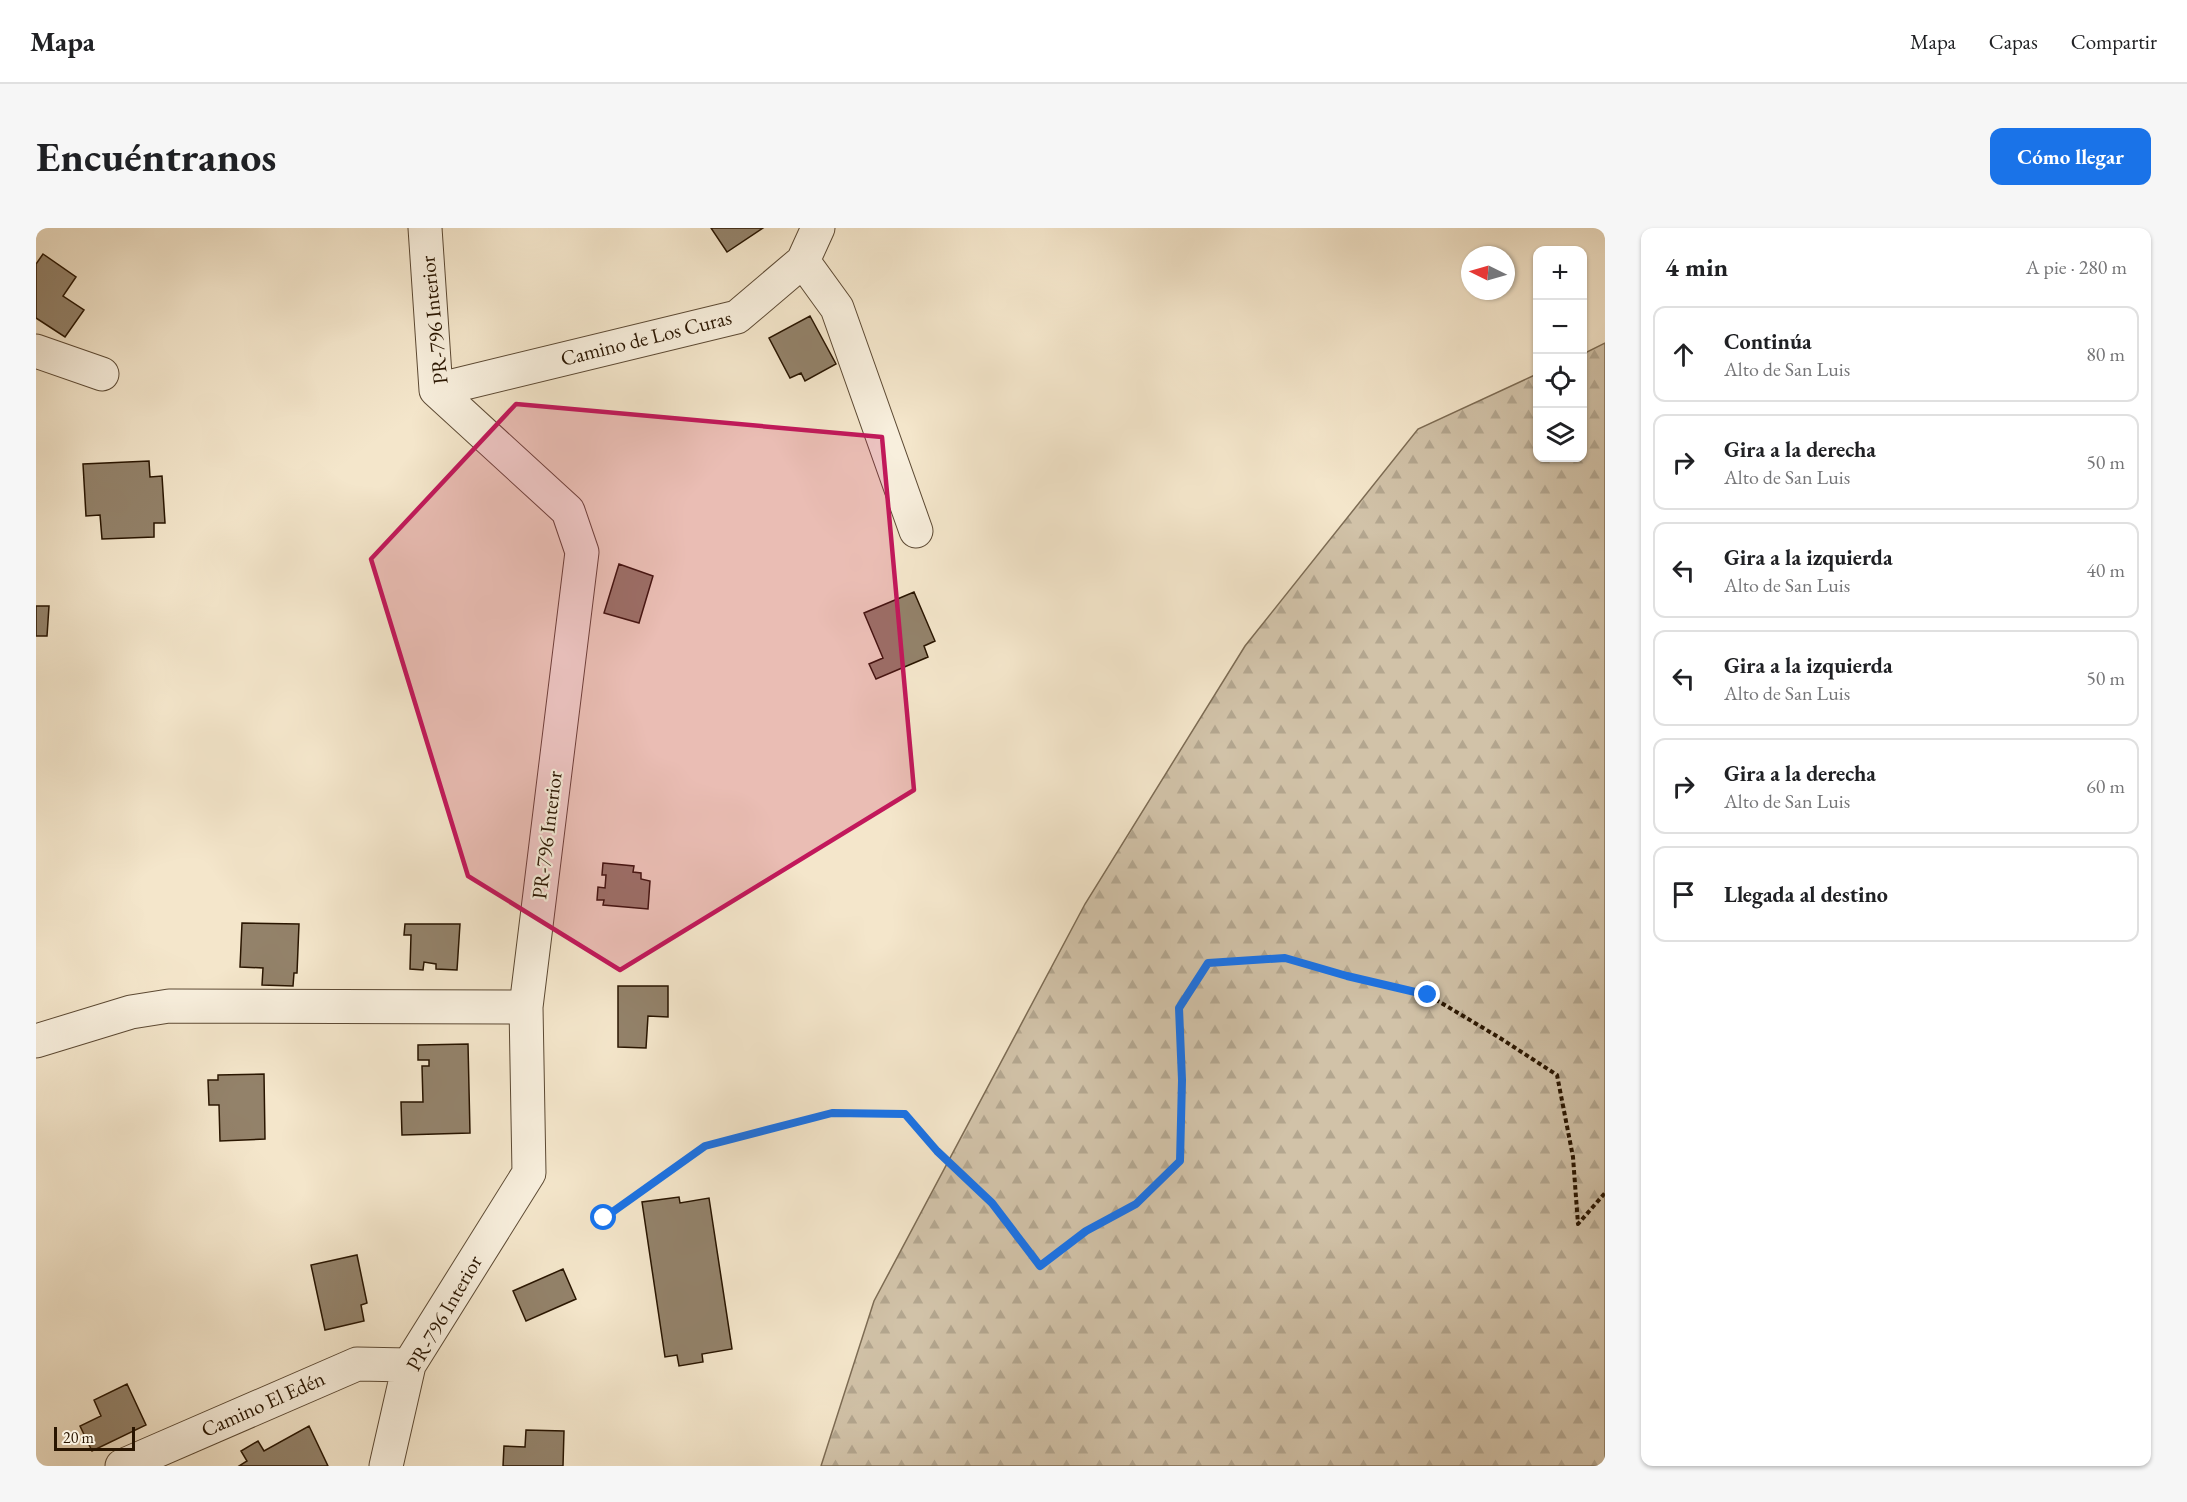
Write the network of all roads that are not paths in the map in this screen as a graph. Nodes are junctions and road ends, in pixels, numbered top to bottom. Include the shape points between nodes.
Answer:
1 (425, 228) edge
2 (818, 228) edge
3 (803, 261) junction
4 (36, 351) edge
5 (102, 374) dead end
6 (436, 390) junction
7 (916, 531) dead end
8 (526, 1007) junction
9 (36, 1041) edge
10 (409, 1365) junction
11 (122, 1466) edge
12 (386, 1466) edge

1 - 6 street, PR-796 Interior
2 - 3 street, Camino de Los Curas
3 - 6 street, Camino de Los Curas via 737,317
3 - 7 street via 837,308
4 - 5 street
6 - 8 street, PR-796 Interior via 568,511 582,552
8 - 9 street via 169,1006 131,1012
8 - 10 street, PR-796 Interior via 529,1173
10 - 11 street, Camino El Edén via 357,1364
10 - 12 street, PR-796 Interior

